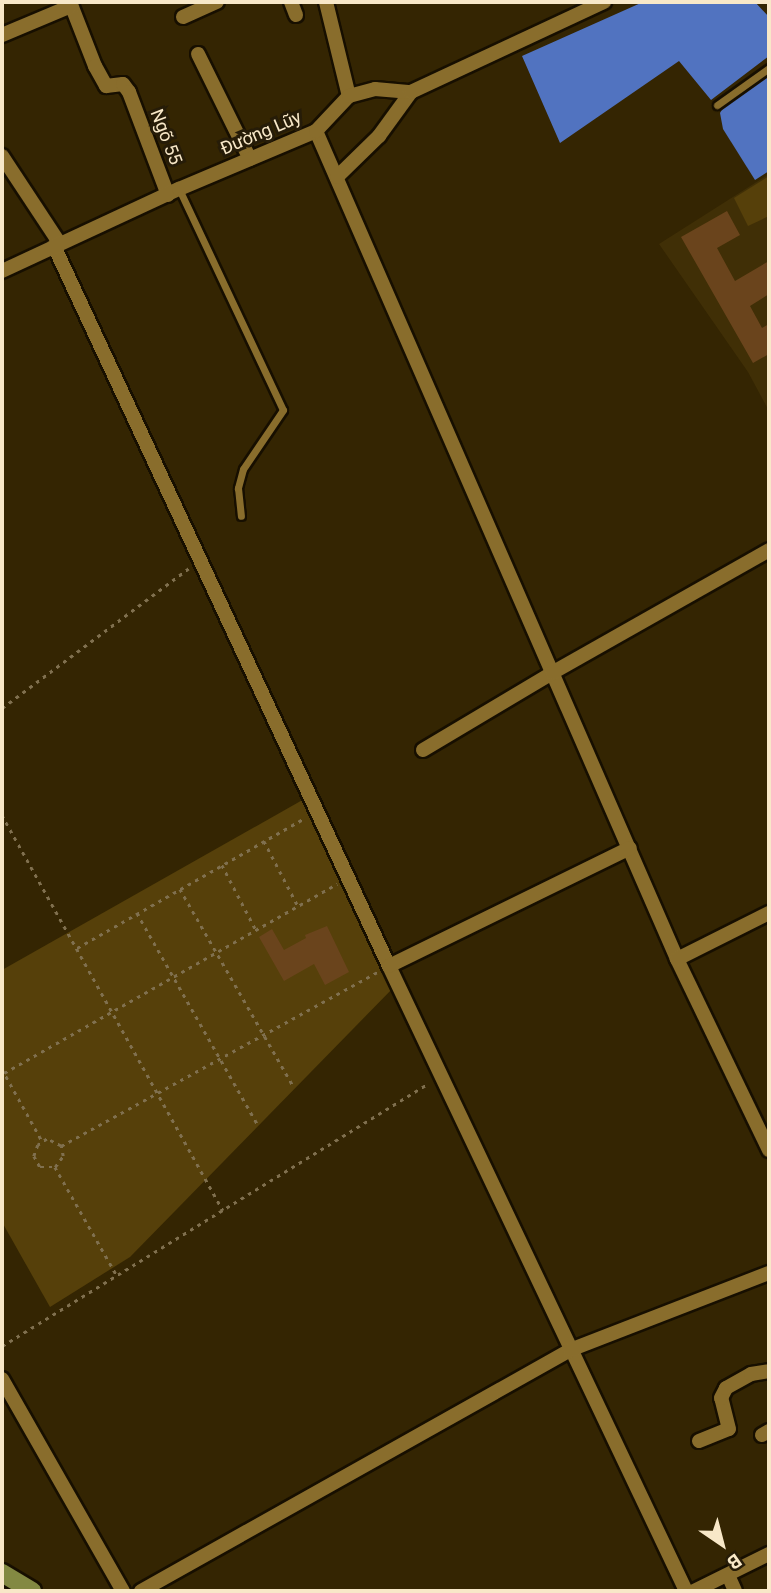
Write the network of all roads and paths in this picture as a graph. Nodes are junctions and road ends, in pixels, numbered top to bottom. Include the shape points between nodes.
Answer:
1 (217, 2) edge
2 (326, 2) edge
3 (604, 2) edge
4 (70, 4) edge
5 (183, 17) dead end
6 (2, 35) edge
7 (198, 54) dead end
8 (769, 68) edge
9 (411, 92) junction
10 (349, 96) junction
11 (717, 105) dead end
12 (316, 131) junction
13 (2, 156) edge
14 (250, 159) junction
15 (338, 177) junction
16 (173, 192) junction
17 (57, 245) junction
18 (2, 271) edge
19 (241, 516) dead end
20 (769, 550) edge
21 (200, 560) junction
22 (552, 673) junction
23 (2, 708) edge
24 (423, 750) dead end
25 (317, 811) junction
26 (2, 816) edge
27 (264, 841) junction
28 (629, 848) junction
29 (222, 865) junction
30 (337, 884) dead end
31 (180, 889) junction
32 (298, 906) junction
33 (769, 913) edge
34 (137, 914) junction
35 (256, 930) junction
36 (76, 948) junction
37 (216, 953) junction
38 (677, 958) junction
39 (389, 966) junction
40 (173, 977) junction
41 (111, 1012) junction
42 (262, 1036) junction
43 (220, 1059) junction
44 (3, 1071) edge
45 (441, 1076) junction
46 (292, 1084) dead end
47 (157, 1093) junction
48 (257, 1123) dead end
49 (42, 1141) junction
50 (61, 1146) junction
51 (769, 1150) edge
52 (55, 1167) junction
53 (223, 1210) junction
54 (769, 1273) edge
55 (117, 1275) junction
56 (2, 1346) edge
57 (570, 1350) junction
58 (769, 1371) edge
59 (2, 1379) edge
60 (699, 1441) dead end
61 (769, 1554) edge
62 (2, 1573) edge
63 (728, 1575) junction
64 (32, 1591) edge
65 (123, 1591) edge
66 (141, 1591) edge
67 (686, 1591) edge
68 (694, 1591) edge
69 (735, 1591) edge

1 - 5 street
2 - 10 street
3 - 9 street
4 - 6 street
4 - 16 street, Ngõ 55 via 106,86 123,84 129,92
7 - 14 street
8 - 11 lane
9 - 10 street via 375,89
9 - 15 street via 379,136
10 - 12 street, Đường Lũy
12 - 14 street, Đường Lũy
12 - 15 street
13 - 17 street
14 - 16 street, Đường Lũy
15 - 22 street
16 - 17 street, Đường Lũy
16 - 19 lane via 283,410 243,468 238,488
17 - 18 street, Đường Lũy
17 - 21 street
20 - 22 street
21 - 23 path
21 - 25 street
22 - 24 street
22 - 28 street
25 - 27 path
25 - 39 street
26 - 36 path
27 - 29 path
27 - 32 path
28 - 38 street
28 - 39 street
29 - 31 path
29 - 35 path
30 - 32 path
31 - 34 path
31 - 37 path
32 - 35 path
33 - 38 street
34 - 36 path
34 - 40 path
35 - 37 path
36 - 41 path
37 - 40 path
37 - 42 path
38 - 51 street
39 - 42 path
39 - 45 street
40 - 41 path
40 - 43 path
41 - 44 path
41 - 47 path
42 - 43 path
42 - 46 path
43 - 47 path
43 - 48 path
44 - 49 path
45 - 53 path
45 - 57 street
47 - 50 path
47 - 53 path
49 - 50 path via 53,1140
49 - 52 path via 36,1149 37,1162 44,1169
50 - 52 path via 63,1156
52 - 55 path
53 - 55 path
54 - 57 street
55 - 56 path
57 - 66 street
57 - 67 street
58 - 60 street via 751,1374 726,1388 722,1398 729,1429
59 - 65 street
61 - 63 street
62 - 64 street
63 - 68 street
63 - 69 street

